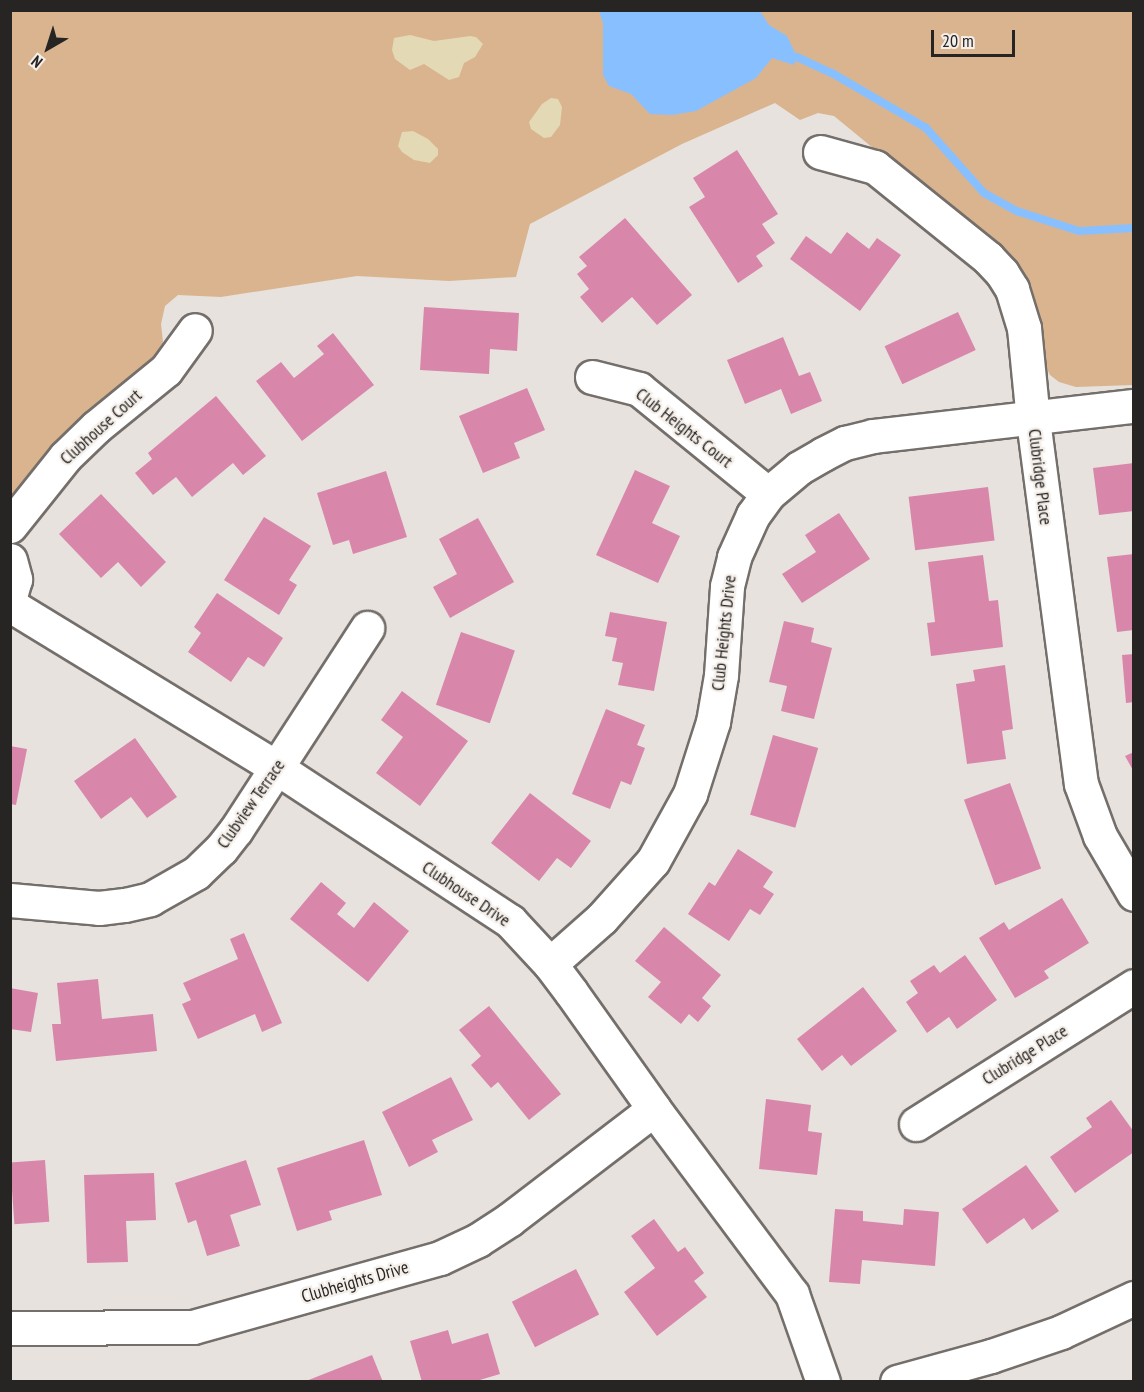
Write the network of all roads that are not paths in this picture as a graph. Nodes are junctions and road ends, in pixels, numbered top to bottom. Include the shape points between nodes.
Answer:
1 (820, 152) dead end
2 (195, 330) dead end
3 (592, 377) dead end
4 (1134, 406) edge
5 (1033, 420) junction
6 (768, 494) junction
7 (10, 526) edge
8 (10, 561) edge
9 (10, 596) edge
10 (10, 606) edge
11 (367, 628) dead end
12 (277, 768) junction
13 (1134, 894) edge
14 (10, 900) edge
15 (550, 964) junction
16 (1134, 986) edge
17 (654, 1109) junction
18 (916, 1124) dead end
19 (1134, 1298) edge
20 (10, 1328) edge
21 (823, 1382) edge
22 (897, 1382) edge

1 - 5 street, Clubridge Place via 875,167 1002,273 1020,311
2 - 7 street, Clubhouse Court via 166,370 65,457
3 - 6 street, Club Heights Court via 639,389
4 - 5 street, Club Heights Drive
5 - 6 street, Club Heights Drive via 905,431 845,443 799,468
5 - 13 street, Clubridge Place via 1081,784 1100,836
6 - 15 street, Club Heights Drive via 742,536 732,567 723,613 721,675 713,722 690,794 653,861 628,891
8 - 9 street via 15,579
10 - 12 street, Clubhouse Drive
11 - 12 street, Clubview Terrace
12 - 14 street, Clubview Terrace via 221,849 175,887 150,899 99,908
12 - 15 street, Clubhouse Drive via 488,905 510,921
15 - 17 street, Clubhouse Drive
16 - 18 street, Clubridge Place
17 - 20 street, Clubheights Drive via 510,1219 440,1258 193,1327
17 - 21 street, Clubhouse Drive via 792,1294
19 - 22 street via 1061,1332

